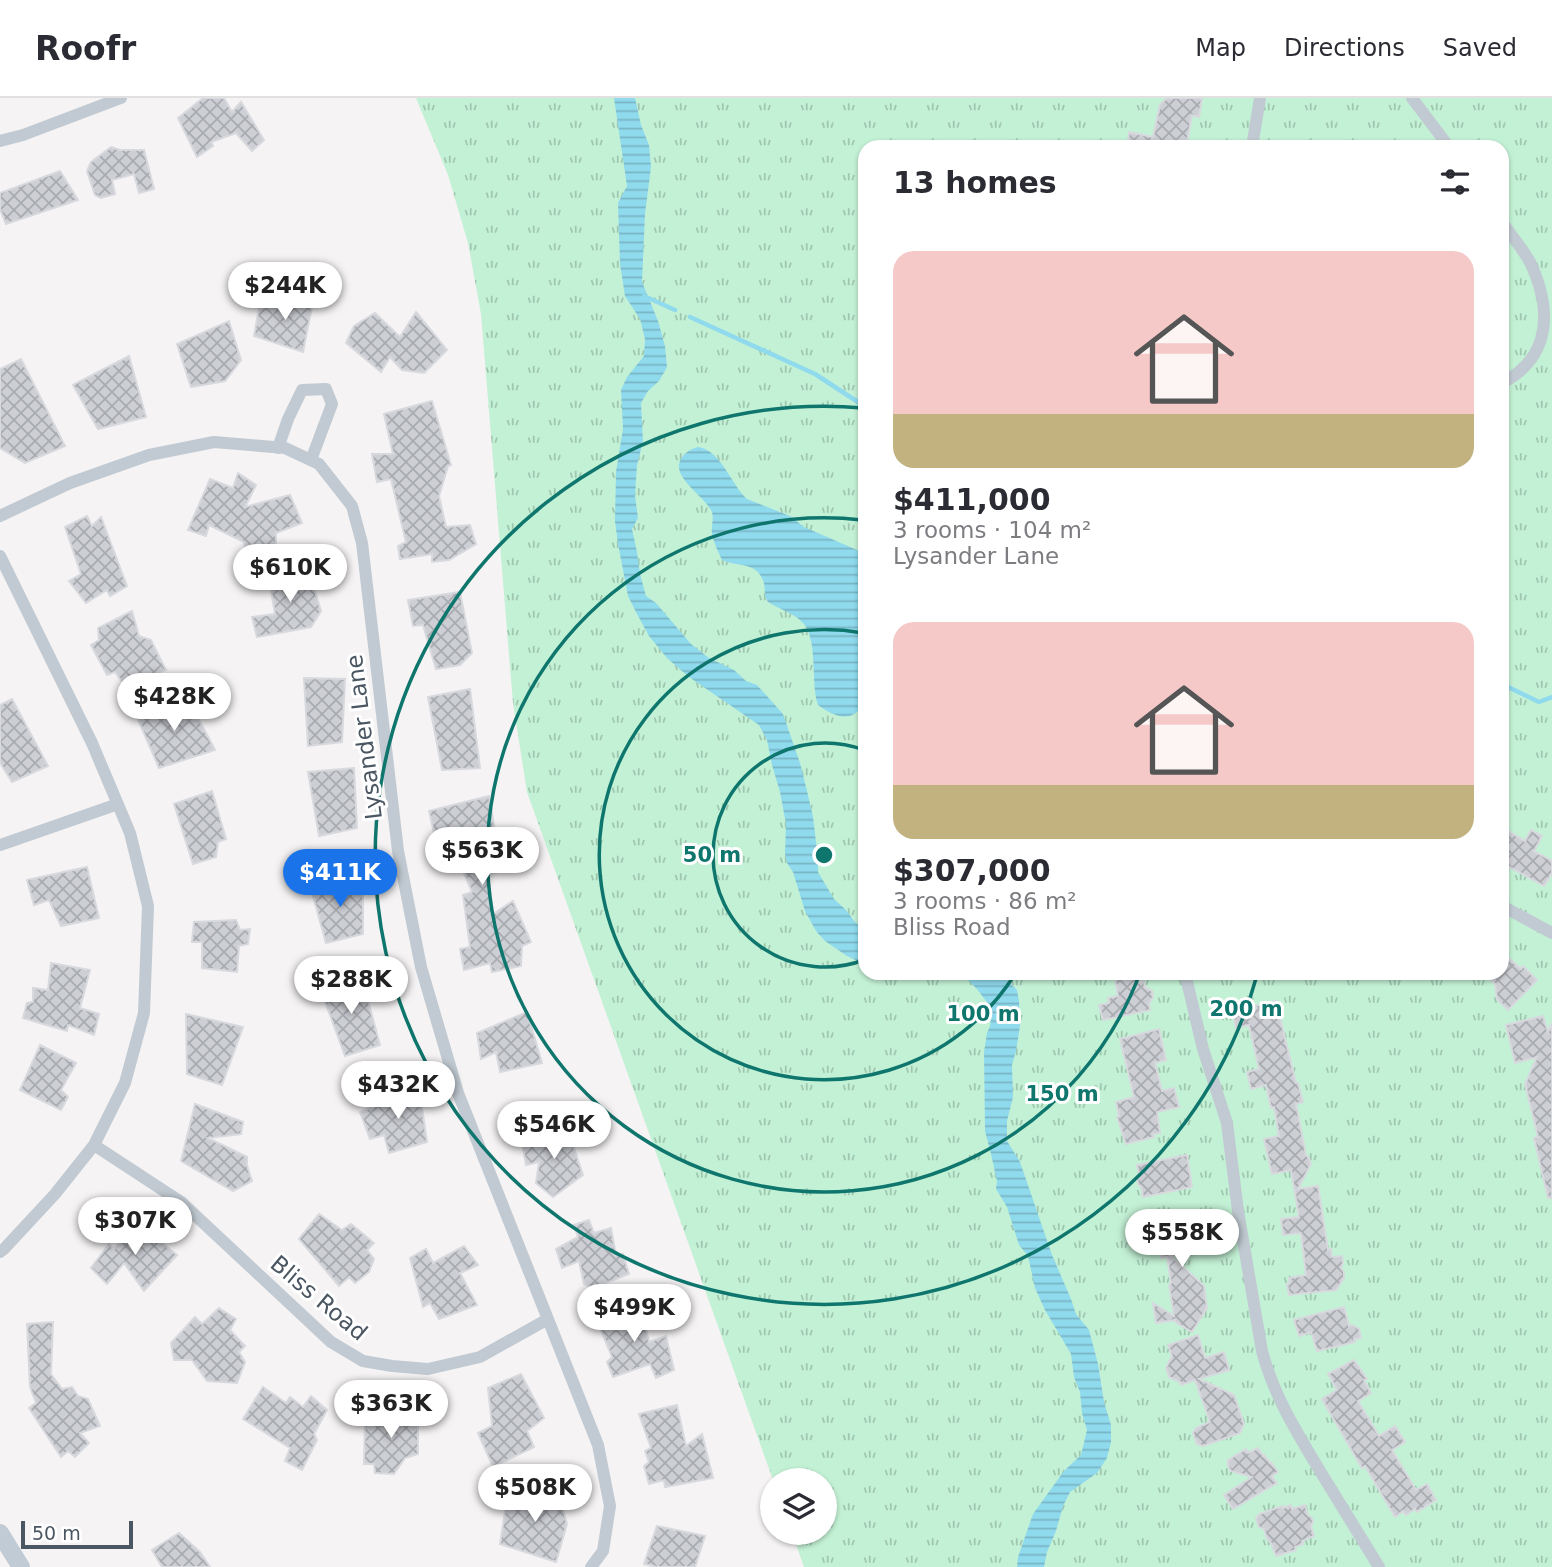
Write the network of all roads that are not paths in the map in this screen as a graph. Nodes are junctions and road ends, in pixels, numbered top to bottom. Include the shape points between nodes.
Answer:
1 (121, 98) edge
2 (1261, 98) edge
3 (1412, 98) edge
4 (1253, 140) edge
5 (1444, 140) edge
6 (0, 141) edge
7 (1509, 232) edge
8 (1546, 348) edge
9 (1509, 378) edge
10 (278, 448) junction
11 (310, 460) junction
12 (0, 516) edge
13 (0, 556) edge
14 (118, 804) junction
15 (0, 845) edge
16 (1509, 910) edge
17 (1552, 933) edge
18 (1187, 980) edge
19 (94, 1145) junction
20 (0, 1252) edge
21 (548, 1320) junction
22 (0, 1533) edge
23 (21, 1567) edge
24 (591, 1567) edge
25 (1379, 1567) edge

1 - 6 street
2 - 4 street
3 - 5 street
7 - 8 street via 1542,290
8 - 9 street
10 - 11 street, Lysander Lane
10 - 11 street via 302,390 326,388 332,404
10 - 12 street, Lysander Lane via 214,442 149,455 70,483
11 - 21 street, Lysander Lane via 319,464 352,506 362,543 398,851 421,967 458,1093
13 - 14 street
14 - 15 street
14 - 19 street via 148,906 144,1013 125,1083
16 - 17 street
18 - 25 street via 1227,1123 1267,1370 1301,1440
19 - 20 street
19 - 21 street, Bliss Road via 181,1202 331,1342 363,1361 428,1369 480,1357
21 - 24 street, Lysander Lane via 598,1445 610,1506 603,1550
22 - 23 main road

